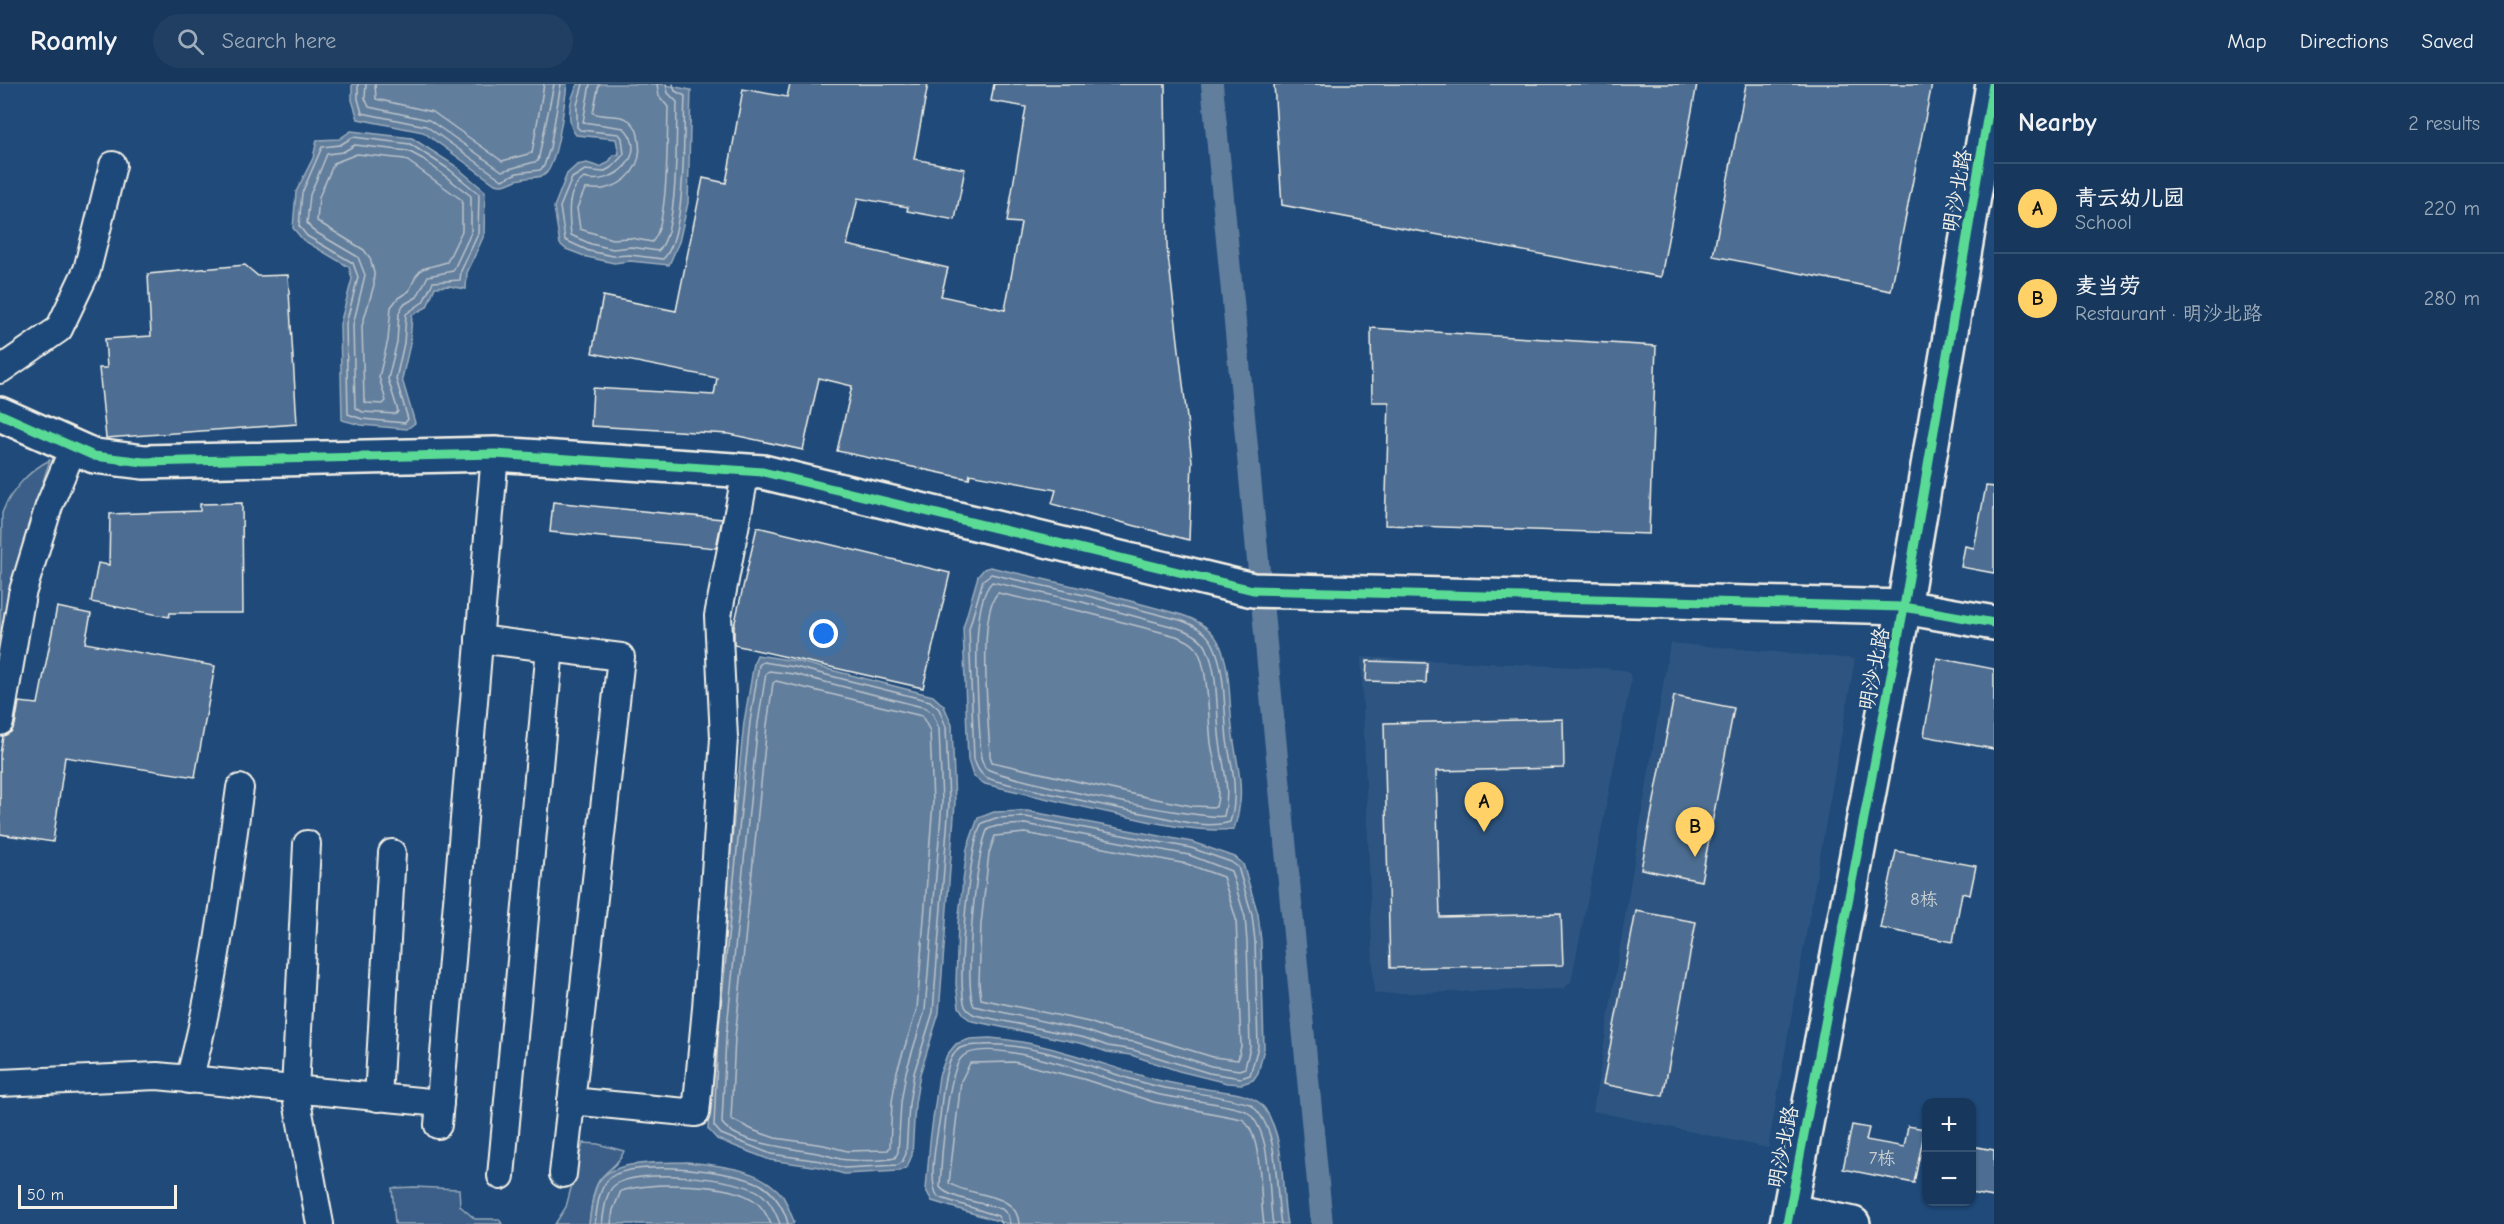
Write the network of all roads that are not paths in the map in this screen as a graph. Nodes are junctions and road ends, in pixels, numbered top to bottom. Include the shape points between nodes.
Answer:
1 (1993, 84) edge
2 (113, 165) dead end
3 (0, 370) edge
4 (0, 414) edge
5 (74, 446) junction
6 (495, 454) junction
7 (746, 471) junction
8 (1904, 607) junction
9 (1994, 623) edge
10 (479, 639) junction
11 (550, 648) junction
12 (0, 722) edge
13 (240, 788) dead end
14 (307, 844) dead end
15 (392, 853) dead end
16 (189, 1080) junction
17 (0, 1083) edge
18 (295, 1091) junction
19 (378, 1098) junction
20 (571, 1101) junction
21 (563, 1174) dead end
22 (501, 1176) dead end
23 (1788, 1217) edge
24 (320, 1224) edge
25 (1853, 1224) edge

1 - 8 street, 明沙北路
2 - 3 street via 87,270 59,329
4 - 5 street
5 - 6 street via 94,456 144,462
5 - 12 street via 49,506 21,594
6 - 7 street
6 - 10 street
7 - 8 street via 764,472 1264,590
7 - 20 street via 718,616 724,738 696,1113
8 - 9 street
8 - 23 street, 明沙北路
10 - 11 street
10 - 19 street via 439,1114
11 - 20 street via 621,657
11 - 22 street
13 - 16 street via 204,1026
14 - 18 street
15 - 19 street
16 - 17 street via 157,1076
16 - 18 street
18 - 19 street
18 - 24 street
20 - 21 street
23 - 25 street

